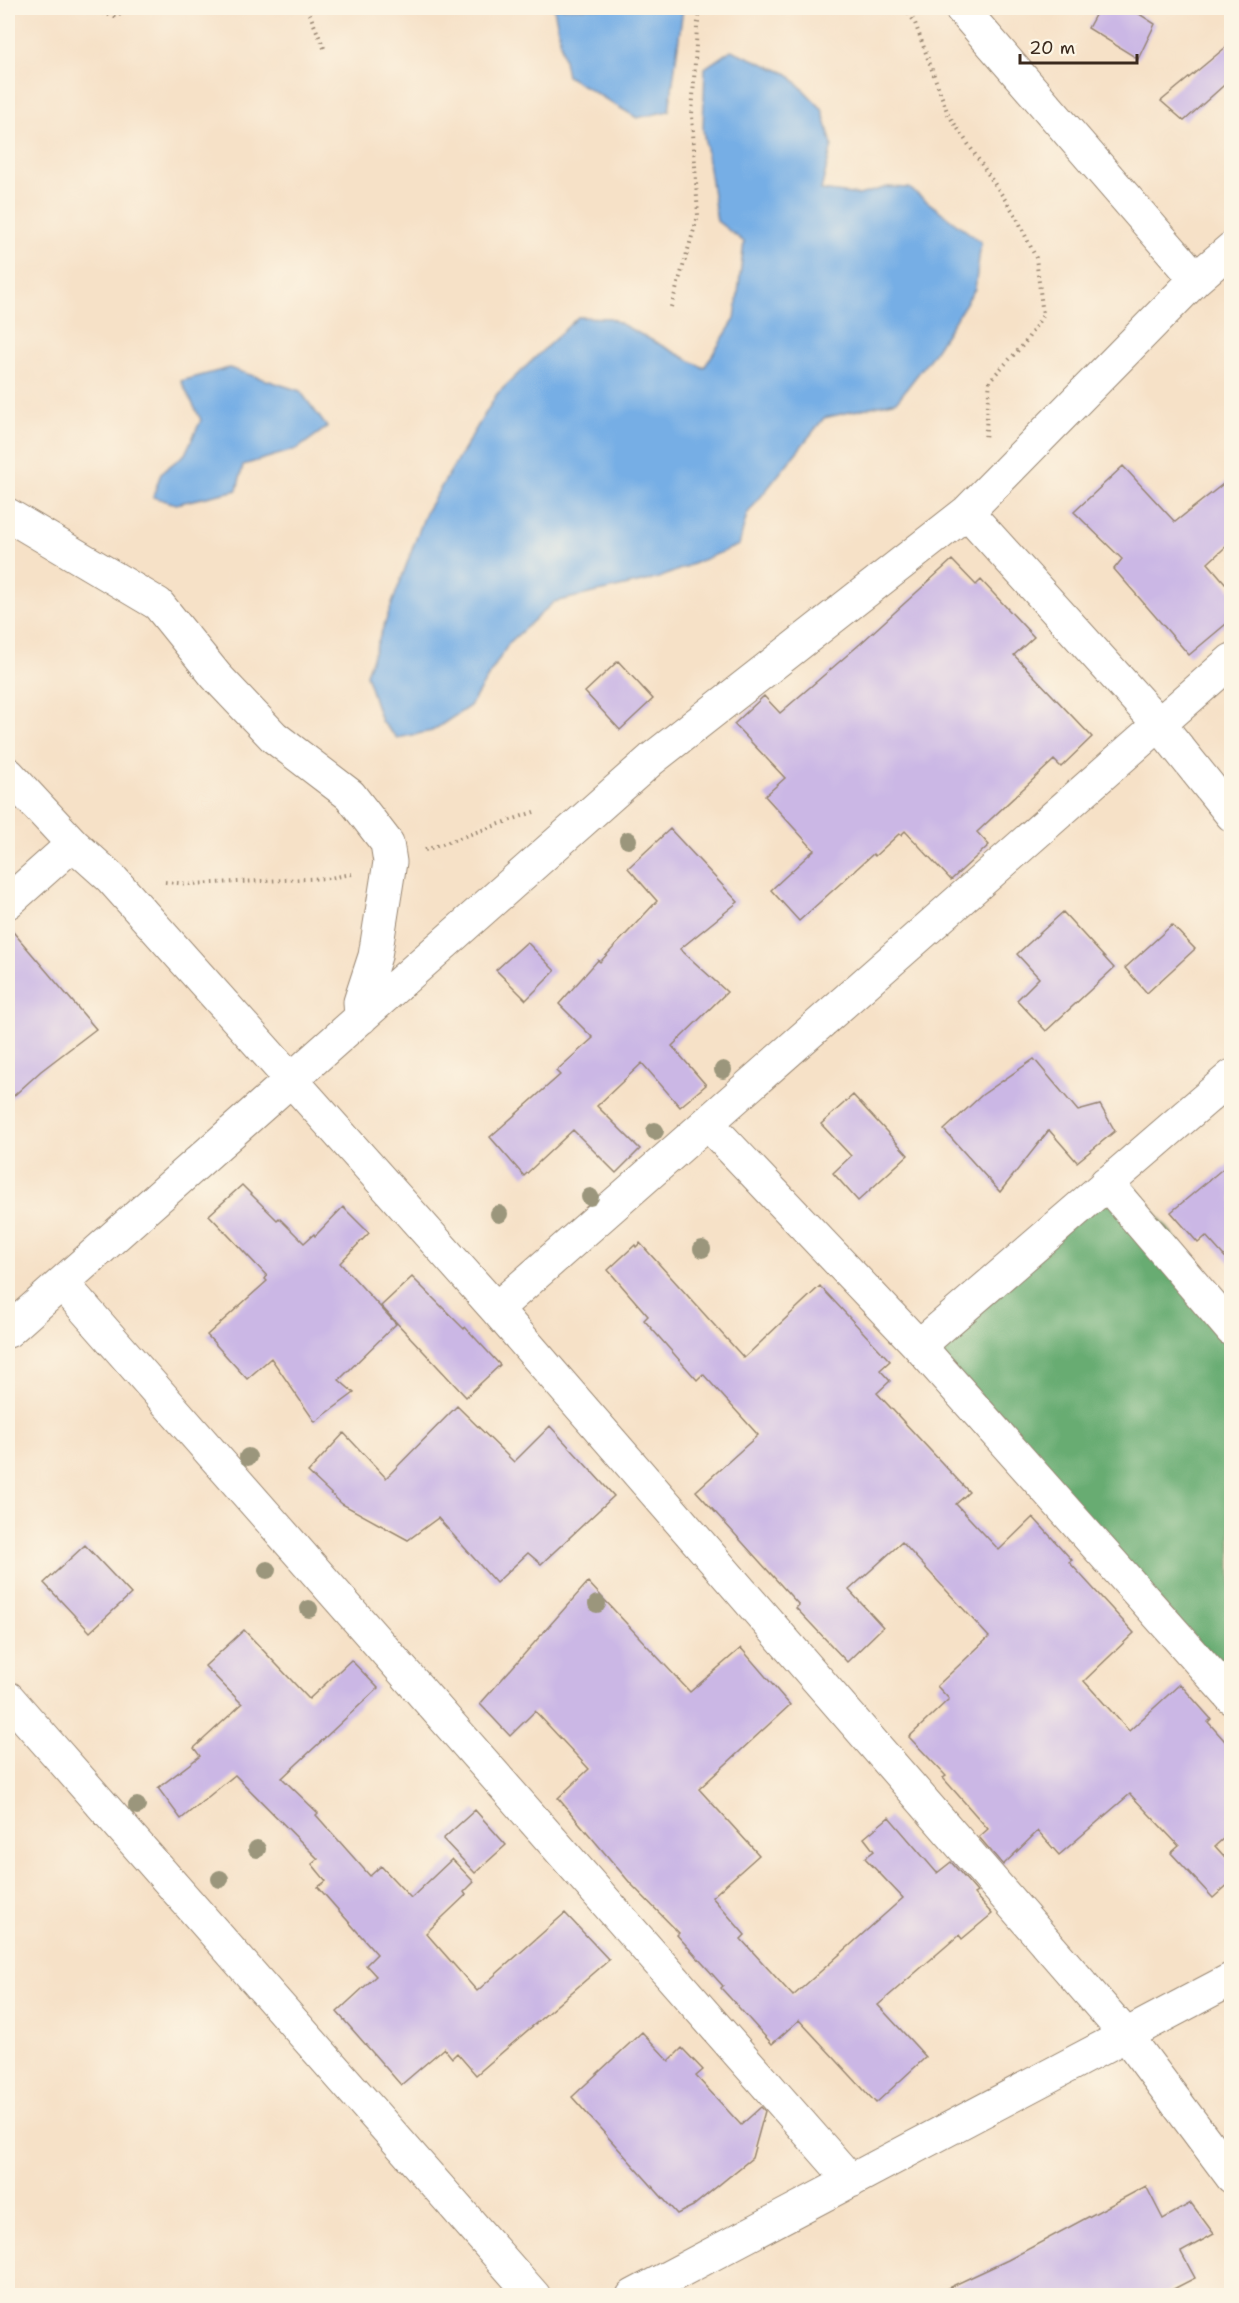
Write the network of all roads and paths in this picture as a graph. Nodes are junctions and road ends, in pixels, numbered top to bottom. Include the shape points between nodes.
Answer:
1 (85, 8) edge
2 (129, 8) edge
3 (307, 8) edge
4 (700, 8) edge
5 (906, 8) edge
6 (978, 13) edge
7 (324, 48) dead end
8 (1232, 248) edge
9 (1196, 279) junction
10 (671, 307) dead end
11 (975, 504) junction
12 (8, 515) edge
13 (1232, 660) edge
14 (1159, 724) junction
15 (8, 774) edge
16 (1232, 815) edge
17 (73, 844) junction
18 (8, 902) edge
19 (361, 1018) junction
20 (1232, 1076) edge
21 (292, 1079) junction
22 (707, 1123) junction
23 (1106, 1183) junction
24 (62, 1283) junction
25 (496, 1309) junction
26 (1232, 1330) edge
27 (8, 1331) edge
28 (919, 1346) junction
29 (8, 1698) edge
30 (1232, 1698) edge
31 (1232, 1979) edge
32 (1126, 2035) junction
33 (1232, 2177) edge
34 (851, 2181) junction
35 (534, 2295) edge
36 (633, 2295) edge

1 - 2 path via 116,17
3 - 7 path
4 - 10 path via 692,115 698,216
5 - 11 path via 915,22 948,114 1016,216 1036,258 1043,315 1024,344 990,380
6 - 9 street
8 - 9 street
9 - 11 street
11 - 14 street
11 - 19 street via 652,759
12 - 19 street via 158,604 216,676 274,737 350,795 387,843 390,862 375,956 360,1002
13 - 14 street
14 - 16 street
14 - 22 street
15 - 17 street
17 - 18 street
17 - 21 street via 111,878
19 - 21 street
20 - 23 street
21 - 24 street
21 - 25 street
22 - 25 street
22 - 28 street
23 - 26 street
23 - 28 street
24 - 27 street
24 - 34 street
25 - 32 street
28 - 30 street
29 - 35 street
31 - 32 street
32 - 33 street
32 - 34 street
34 - 36 street

